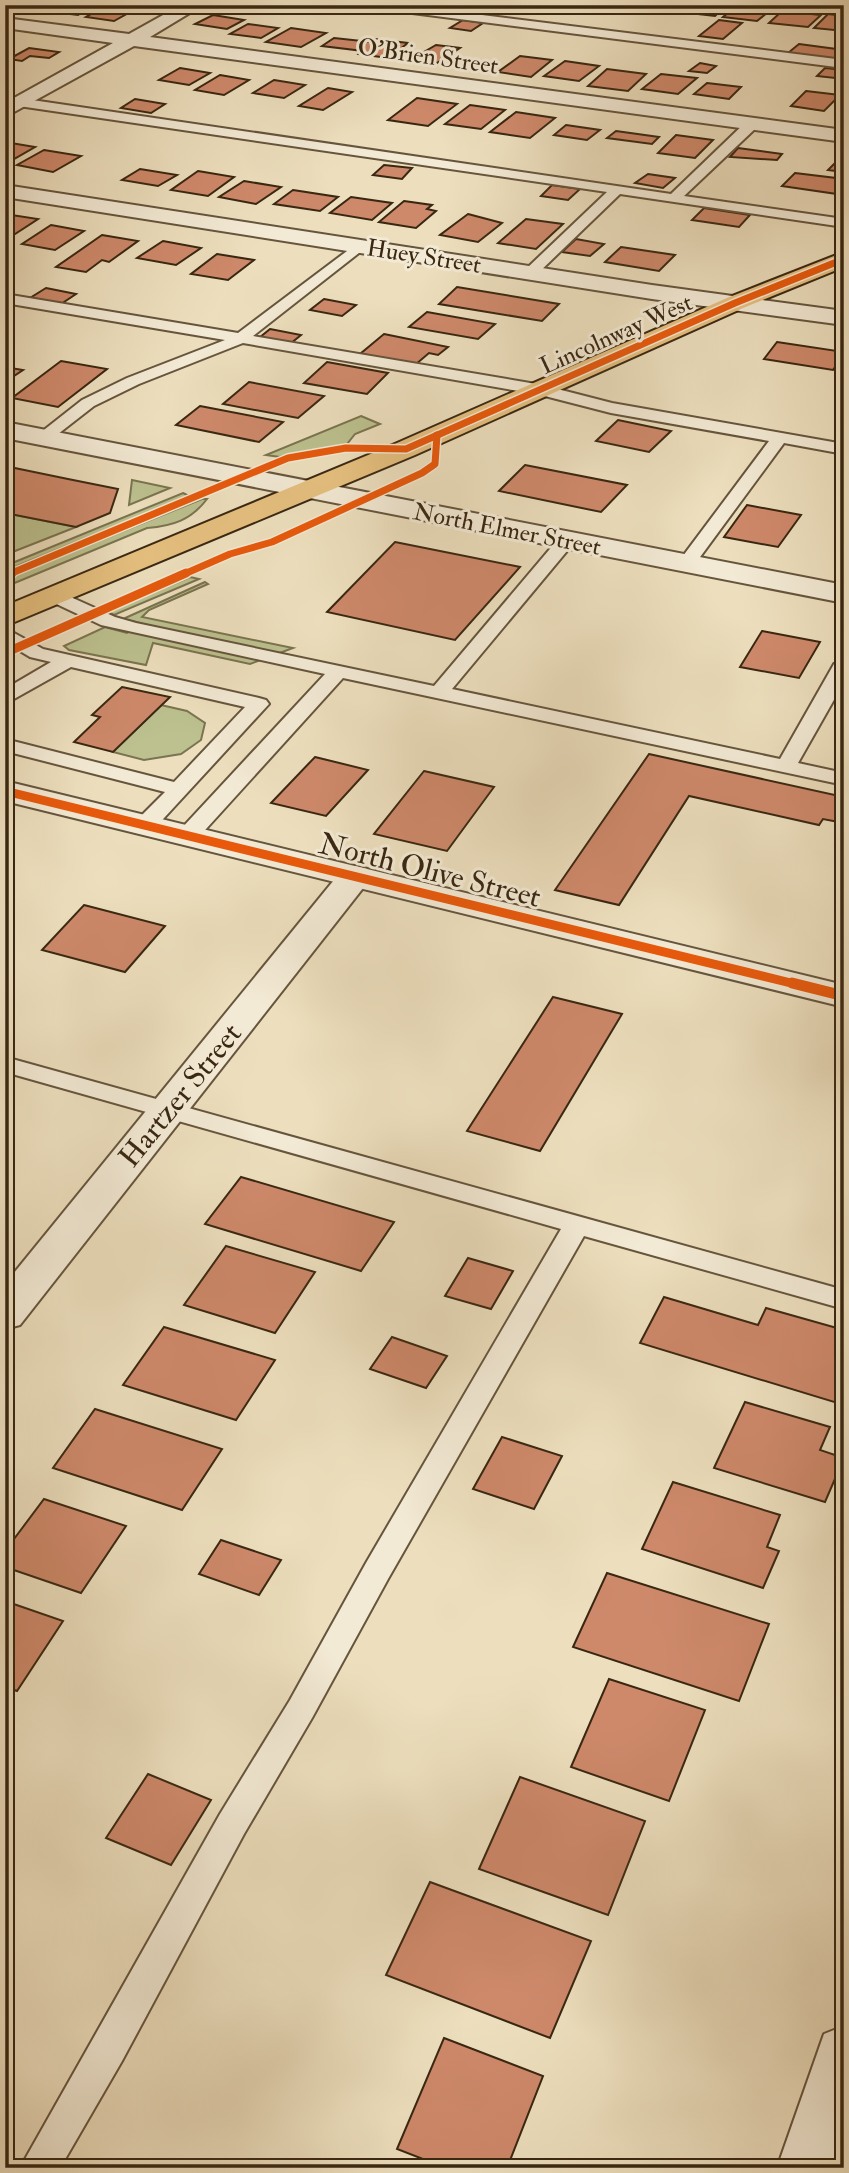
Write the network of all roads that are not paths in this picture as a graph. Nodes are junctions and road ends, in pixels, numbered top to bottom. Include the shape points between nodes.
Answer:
1 (194, 5) edge
2 (373, 5) edge
3 (5, 23) edge
4 (133, 41) junction
5 (844, 64) edge
6 (10, 105) edge
7 (752, 124) junction
8 (841, 132) edge
9 (617, 190) junction
10 (5, 191) edge
11 (675, 197) junction
12 (844, 223) edge
13 (359, 246) junction
14 (844, 260) edge
15 (530, 273) junction
16 (5, 298) edge
17 (735, 303) junction
18 (844, 318) edge
19 (240, 339) junction
20 (542, 390) junction
21 (5, 430) edge
22 (43, 437) junction
23 (780, 438) junction
24 (844, 449) edge
25 (310, 489) junction
26 (566, 541) junction
27 (686, 564) junction
28 (844, 594) edge
29 (55, 596) junction
30 (8, 618) edge
31 (68, 660) junction
32 (844, 664) edge
33 (340, 670) junction
34 (439, 692) junction
35 (5, 698) edge
36 (5, 745) edge
37 (786, 767) junction
38 (844, 779) edge
39 (179, 789) junction
40 (5, 790) edge
41 (145, 825) junction
42 (188, 835) junction
43 (355, 876) junction
44 (844, 996) edge
45 (5, 1064) edge
46 (166, 1111) junction
47 (576, 1227) junction
48 (36, 1275) junction
49 (844, 1300) edge
50 (5, 1302) edge
51 (5, 1314) edge
52 (844, 2053) edge
53 (39, 2168) edge
54 (807, 2168) edge

1 - 4 street
2 - 5 lane
3 - 4 street, O'Brien Street
4 - 6 street
4 - 7 street, O'Brien Street
6 - 9 lane
7 - 8 street, O'Brien Street
7 - 11 lane
9 - 11 lane
9 - 15 lane
10 - 13 street, Huey Street
11 - 12 lane
13 - 15 street, Huey Street
13 - 19 lane
14 - 17 main road, Lincolnway West
15 - 17 street, Huey Street
16 - 19 lane
17 - 18 street, Huey Street
17 - 20 main road, Lincolnway West
19 - 20 lane
19 - 22 lane via 88,403
20 - 23 lane via 611,408
20 - 25 main road, Lincolnway West
21 - 22 street, North Elmer Street
22 - 25 street, North Elmer Street
23 - 24 lane
23 - 27 lane
25 - 26 street, North Elmer Street
25 - 29 main road, Lincolnway West
26 - 27 street, North Elmer Street
26 - 34 lane
27 - 28 street, North Elmer Street
29 - 30 main road, Lincolnway West
29 - 33 lane via 108,621
30 - 31 lane via 37,653
31 - 35 lane
31 - 39 lane via 259,704
32 - 37 lane
33 - 34 lane
33 - 42 lane
34 - 37 lane
36 - 39 lane
37 - 38 lane
39 - 41 lane
40 - 41 street, North Olive Street
41 - 42 street, North Olive Street
42 - 43 street, North Olive Street
43 - 44 street, North Olive Street
43 - 46 street, Hartzer Street
45 - 46 lane
46 - 47 lane
46 - 48 street, Hartzer Street
47 - 49 lane
47 - 53 lane
48 - 50 street
48 - 51 street, Hartzer Street
52 - 54 street

